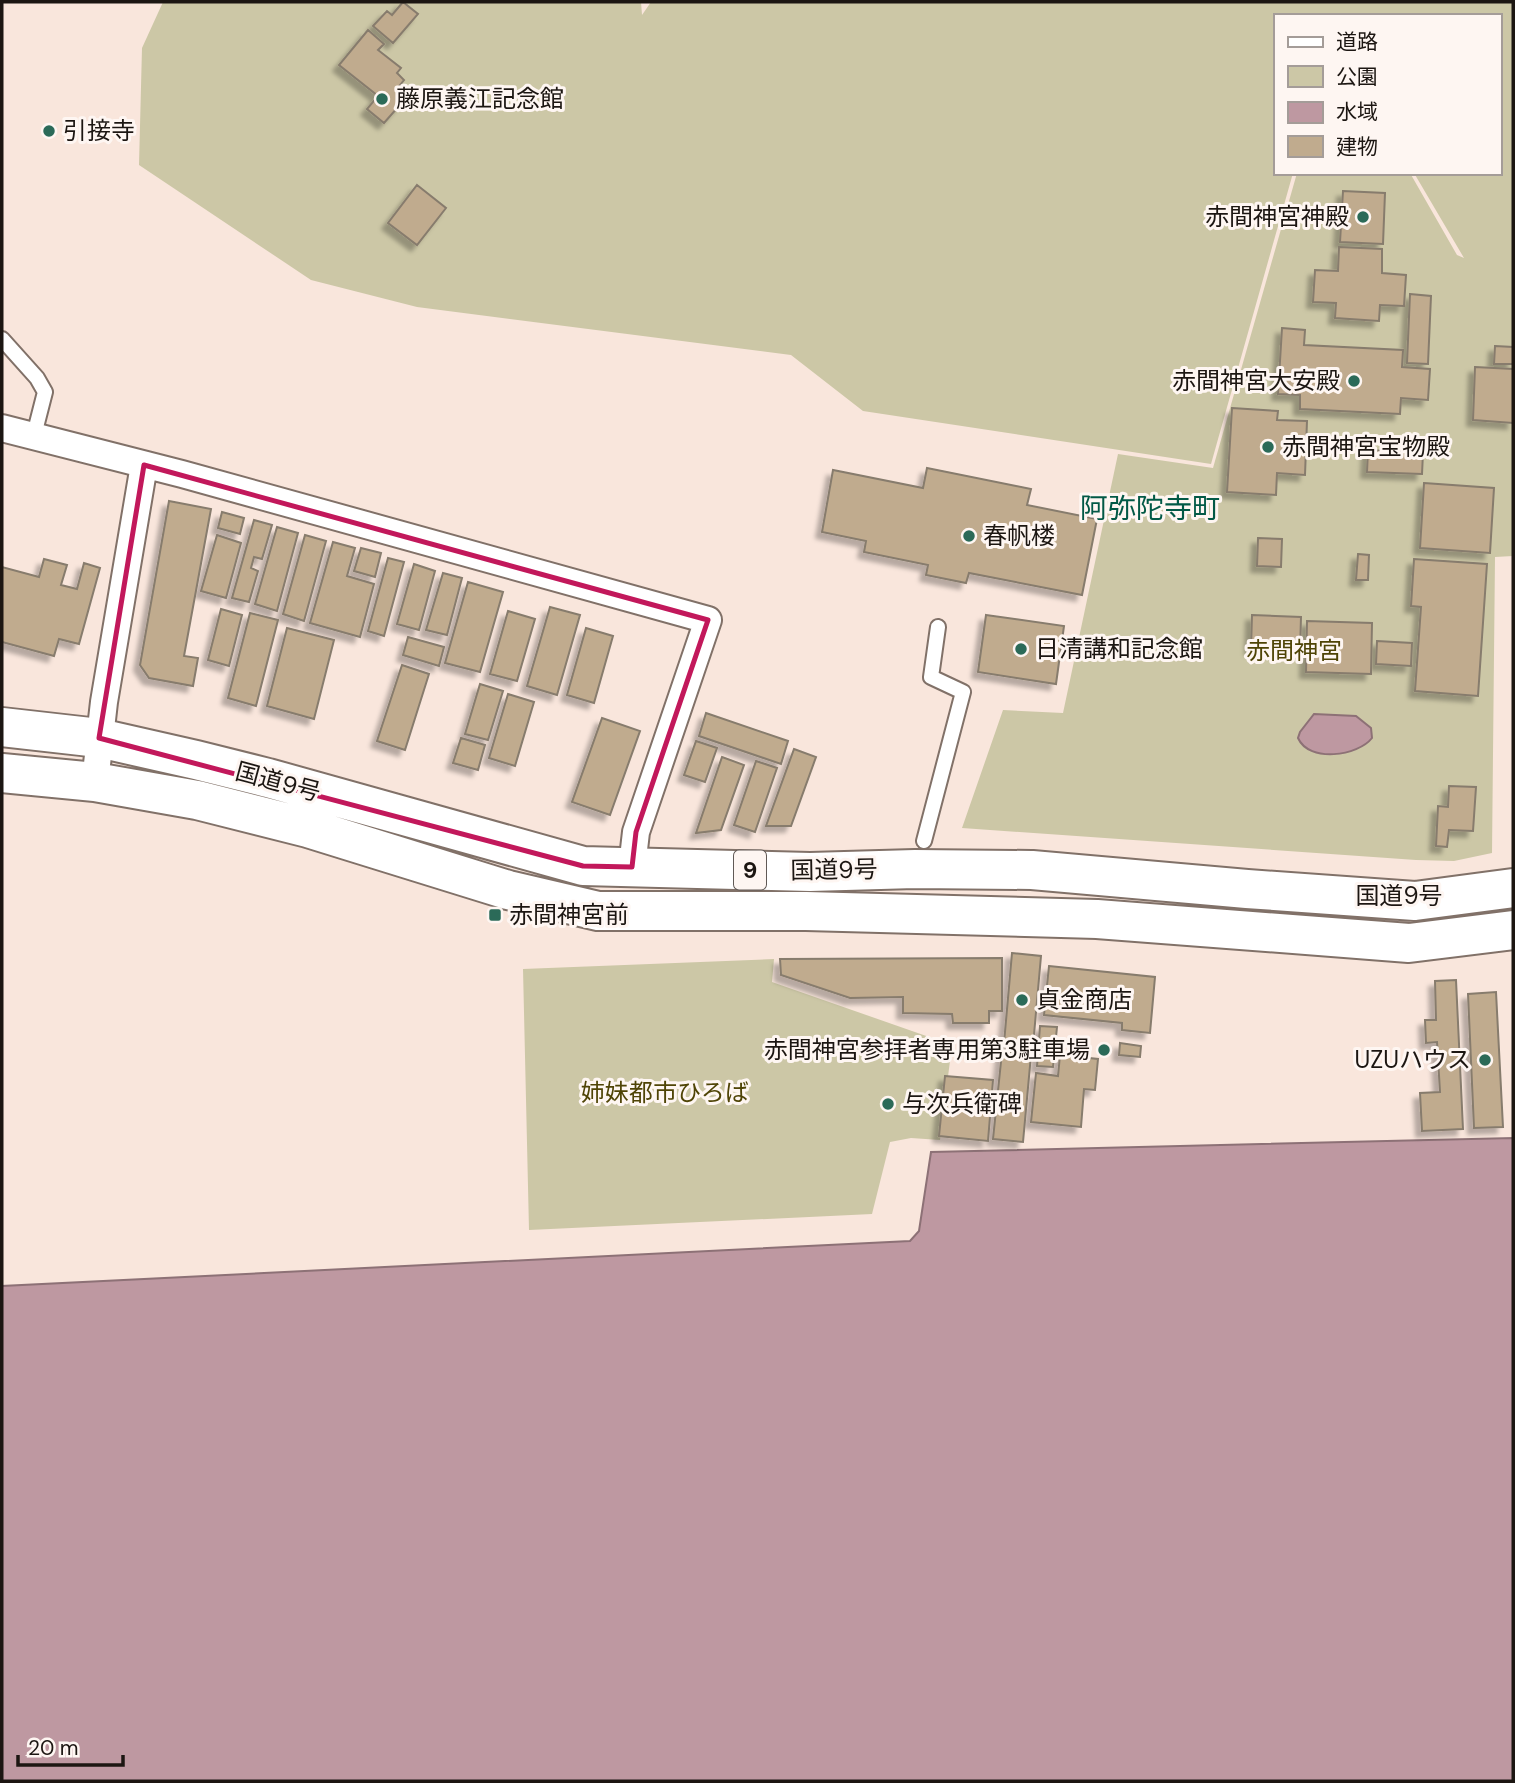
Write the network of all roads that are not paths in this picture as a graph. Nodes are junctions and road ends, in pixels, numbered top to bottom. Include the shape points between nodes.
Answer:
1 (2, 339) edge
2 (2, 428) edge
3 (34, 435) junction
4 (144, 465) junction
5 (938, 627) dead end
6 (2, 727) edge
7 (99, 738) junction
8 (2, 773) edge
9 (95, 782) junction
10 (924, 841) dead end
11 (632, 867) junction
12 (1513, 888) edge
13 (1513, 930) edge

1 - 3 lane via 45,392
2 - 3 street
3 - 4 street
4 - 7 street
4 - 11 street via 708,620 636,832
5 - 10 lane via 931,677 963,692
6 - 7 highway, 国道9号 / 9
7 - 9 street
7 - 11 highway, 国道9号 / 9 via 268,778 583,866
8 - 9 highway, 国道9号 / 9
9 - 13 highway, 国道9号 / 9 via 308,828 508,890 598,911 1097,919 1409,943
11 - 12 highway, 国道9号 / 9 via 810,872 1032,870 1415,901

